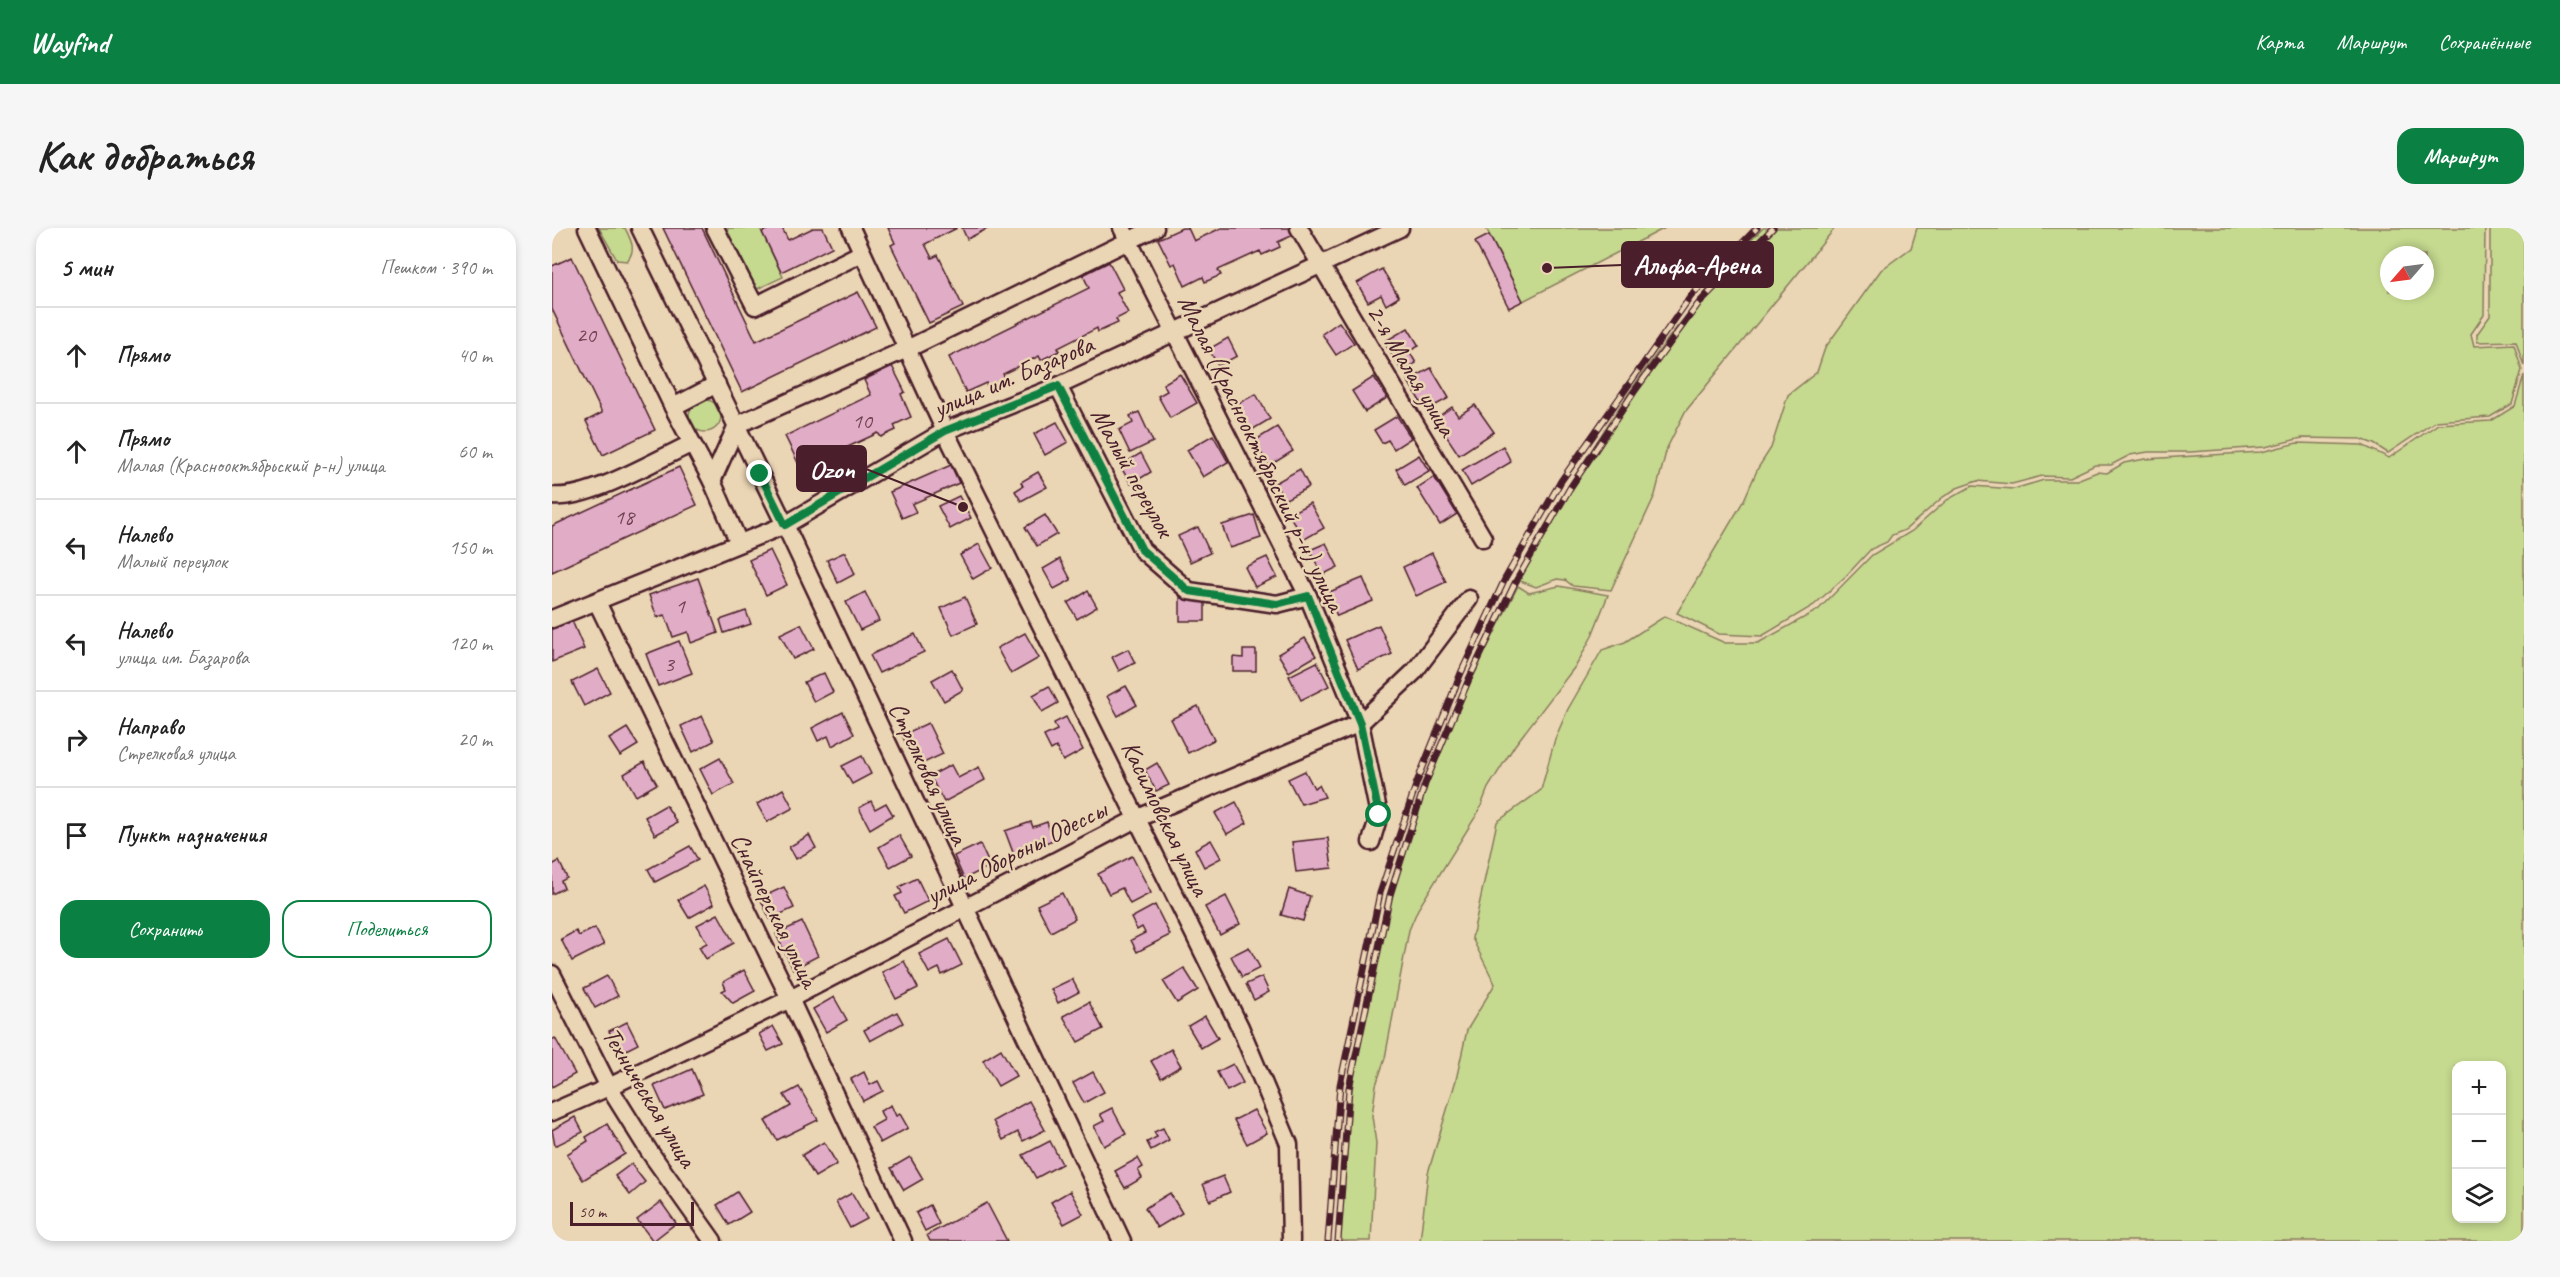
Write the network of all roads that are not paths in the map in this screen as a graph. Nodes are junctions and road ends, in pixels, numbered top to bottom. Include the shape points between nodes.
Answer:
1 (587, 228) edge
2 (640, 228) edge
3 (715, 228) edge
4 (851, 228) edge
5 (1155, 228) edge
6 (1299, 228) edge
7 (1400, 228) edge
8 (1125, 235) edge
9 (862, 253) junction
10 (1319, 266) junction
11 (1175, 332) junction
12 (908, 349) junction
13 (717, 384) junction
14 (1058, 386) junction
15 (672, 407) junction
16 (737, 425) junction
17 (945, 431) junction
18 (691, 444) junction
19 (712, 480) junction
20 (552, 496) edge
21 (785, 525) junction
22 (1483, 538) dead end
23 (739, 543) junction
24 (1308, 596) junction
25 (1469, 599) dead end
26 (597, 602) junction
27 (552, 619) edge
28 (1360, 723) junction
29 (1138, 819) junction
30 (1371, 842) dead end
31 (963, 907) junction
32 (552, 974) edge
33 (790, 999) junction
34 (609, 1088) junction
35 (552, 1112) edge
36 (713, 1241) edge
37 (903, 1241) edge
38 (1122, 1241) edge
39 (1290, 1241) edge

1 - 15 street
2 - 13 street, Стрелковая улица
3 - 9 street via 755,306
4 - 9 street, Касимовская улица
5 - 8 street
6 - 10 street, 2-я Малая улица
7 - 10 street, улица им. Базарова
8 - 11 street, Малая (Краснооктябрьский р-н) улица
8 - 12 street
9 - 12 street, Касимовская улица
10 - 11 street, улица им. Базарова
10 - 22 street, 2-я Малая улица
11 - 14 street, улица им. Базарова
11 - 24 street, Малая (Краснооктябрьский р-н) улица
12 - 16 street
12 - 17 street, Касимовская улица
13 - 15 street
13 - 16 street, Стрелковая улица
14 - 17 street, улица им. Базарова
14 - 24 street, Малый переулок via 1142,550 1189,591 1277,604
15 - 18 street
16 - 19 street
16 - 21 street, Стрелковая улица
17 - 21 street, улица им. Базарова
17 - 29 street, Касимовская улица
18 - 19 street
18 - 20 street via 589,491 564,498
19 - 23 street
21 - 23 street, улица им. Базарова
21 - 31 street, Стрелковая улица
23 - 26 street, улица им. Базарова
24 - 28 street, Малая (Краснооктябрьский р-н) улица
25 - 28 street, улица Обороны Одессы via 1414,672
26 - 27 street, улица им. Базарова
26 - 33 street, Снайперская улица
28 - 29 street, улица Обороны Одессы
28 - 30 street, Малая (Краснооктябрьский р-н) улица via 1379,815
29 - 31 street, улица Обороны Одессы
29 - 39 street, Касимовская улица via 1240,1027 1289,1144
31 - 33 street, улица Обороны Одессы
31 - 38 street, Стрелковая улица
32 - 34 street, Техническая улица
33 - 34 street, улица Обороны Одессы
33 - 37 street, Снайперская улица
34 - 35 street, улица Обороны Одессы
34 - 36 street, Техническая улица

